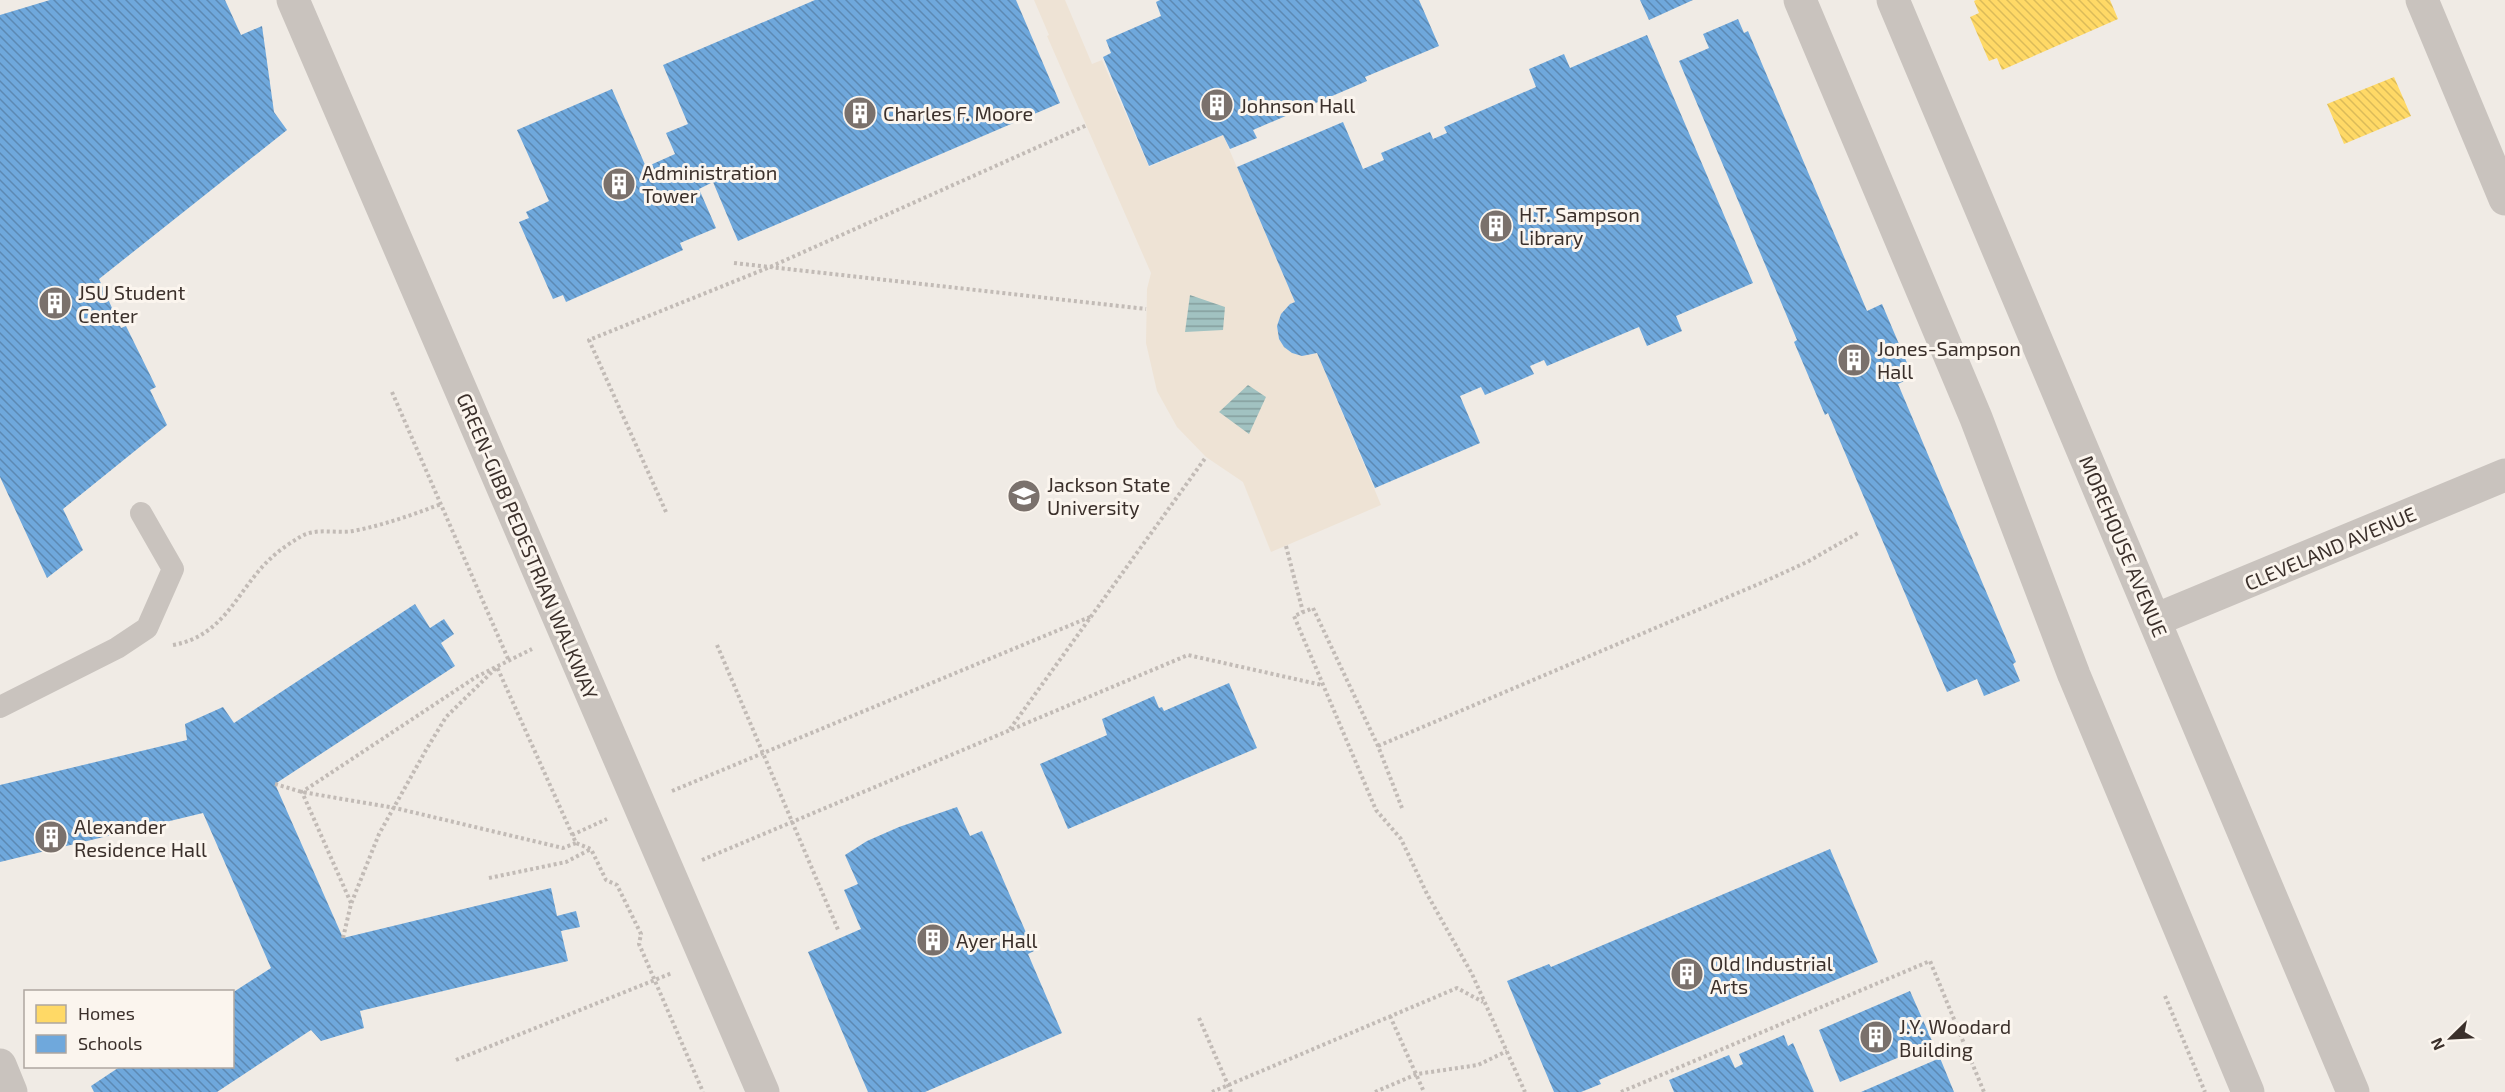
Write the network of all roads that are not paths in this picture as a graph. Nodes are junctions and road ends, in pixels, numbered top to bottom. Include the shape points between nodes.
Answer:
1 (293, 0) edge
2 (1800, 0) edge
3 (1893, 0) edge
4 (2422, 0) edge
5 (2505, 199) edge
6 (2505, 475) edge
7 (141, 513) dead end
8 (2155, 620) junction
9 (0, 706) edge
10 (0, 1065) edge
11 (11, 1092) edge
12 (763, 1092) edge
13 (2248, 1092) edge
14 (2353, 1092) edge

1 - 12 street, GREEN-GIBB PEDESTRIAN WALKWAY
2 - 13 street via 1976,417 2074,675
3 - 8 street, MOREHOUSE AVENUE
4 - 5 street
6 - 8 street, CLEVELAND AVENUE
7 - 9 lane via 172,569 147,627 117,648
8 - 14 street, MOREHOUSE AVENUE
10 - 11 street

